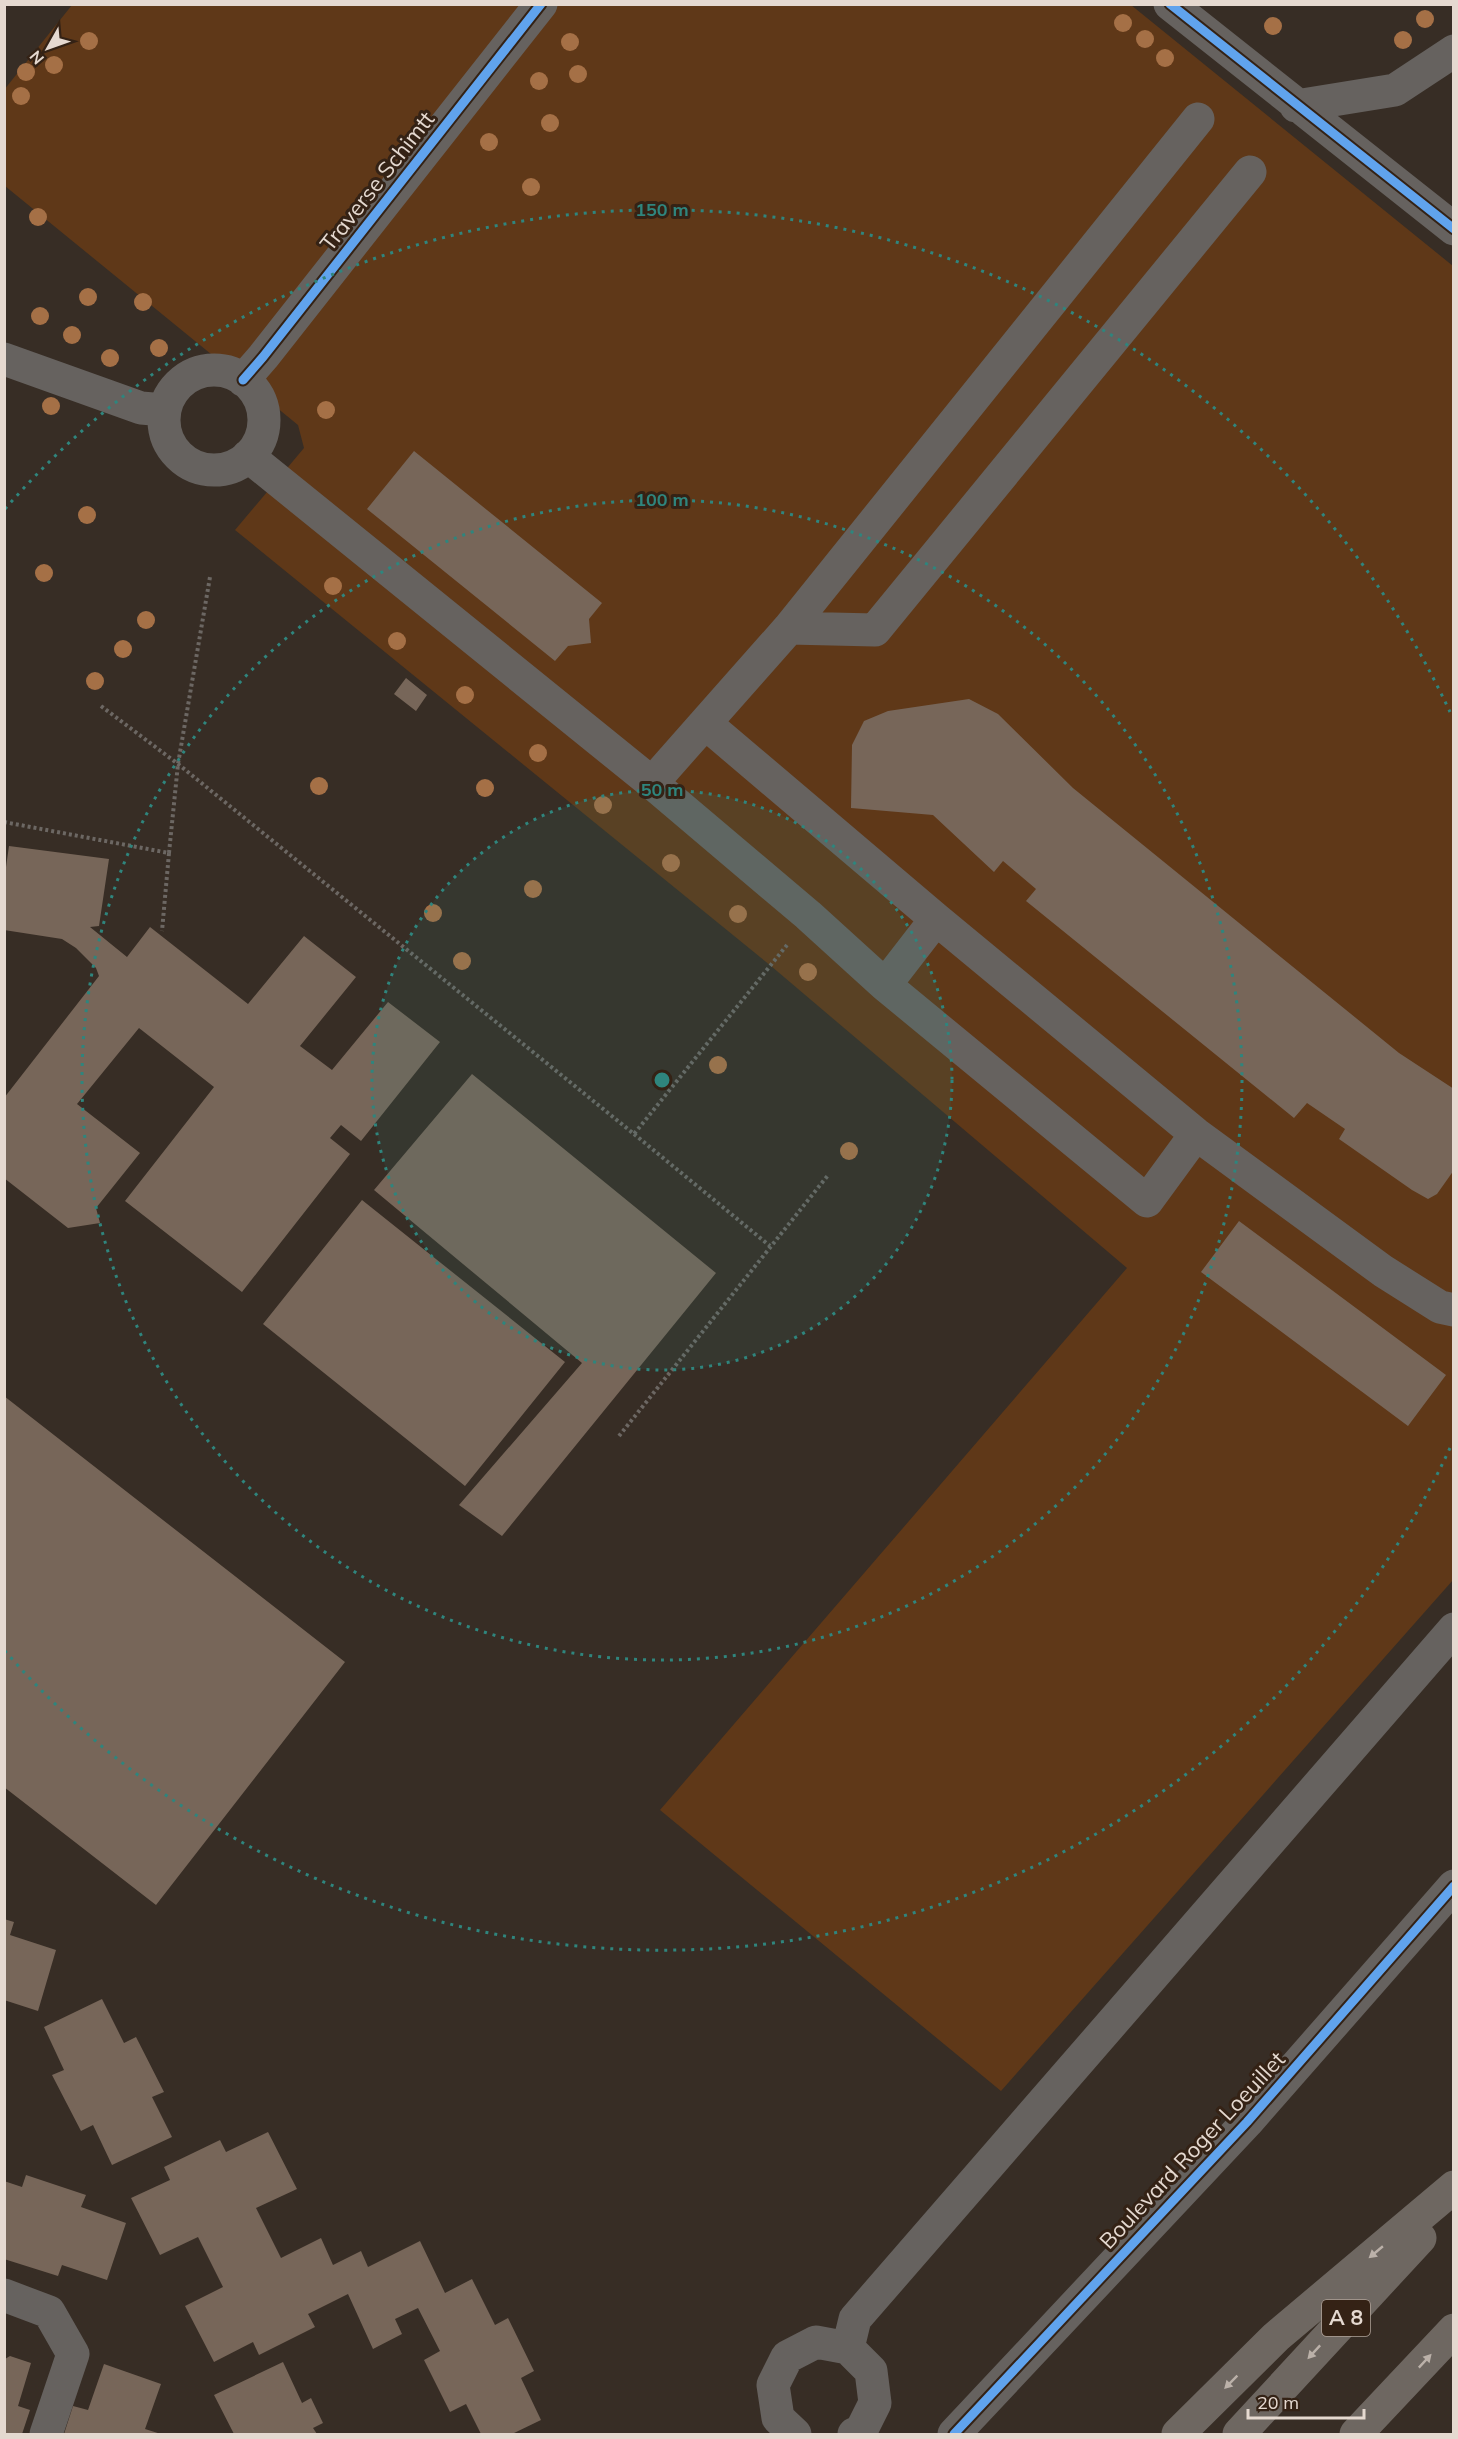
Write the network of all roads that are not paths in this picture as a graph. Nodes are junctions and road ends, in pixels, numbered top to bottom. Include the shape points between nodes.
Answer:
1 (541, 4) edge
2 (1170, 4) edge
3 (1454, 51) edge
4 (1296, 106) junction
5 (1198, 119) dead end
6 (1250, 172) dead end
7 (1454, 229) edge
8 (4, 359) edge
9 (243, 380) junction
10 (165, 410) junction
11 (248, 456) junction
12 (789, 628) junction
13 (705, 723) junction
14 (652, 783) junction
15 (936, 919) junction
16 (885, 985) junction
17 (1196, 1134) junction
18 (1454, 1310) edge
19 (1454, 1629) edge
20 (1454, 1886) edge
21 (1454, 2187) edge
22 (1454, 2201) edge
23 (4, 2295) edge
24 (1454, 2330) edge
25 (848, 2348) junction
26 (46, 2434) edge
27 (795, 2434) edge
28 (854, 2434) edge
29 (954, 2434) edge
30 (1178, 2434) edge
31 (1239, 2434) edge
32 (1356, 2434) edge

1 - 9 street, Traverse Schimtt
2 - 4 street
3 - 4 street via 1395,90
4 - 7 street
5 - 12 street
6 - 12 street via 875,630
8 - 10 street via 124,403
9 - 10 street via 212,370 195,373 170,394
9 - 11 street via 261,403 263,417 257,445
10 - 11 street via 164,429 171,446 184,460 201,468 219,470
11 - 14 street
12 - 13 street
13 - 14 street
13 - 15 street
14 - 16 street
15 - 16 street
15 - 17 street
16 - 17 street via 1147,1201
17 - 18 street via 1383,1270 1440,1307
19 - 25 street via 855,2319
20 - 29 street, Boulevard Roger Loeuillet via 1247,2122
21 -> 30 highway via 1276,2337
22 -> 31 highway, A 8
23 - 26 street via 49,2312 73,2354
32 -> 24 highway
25 - 27 street via 816,2342 788,2357 772,2385 778,2418
25 - 28 street via 871,2371 875,2403 861,2431

